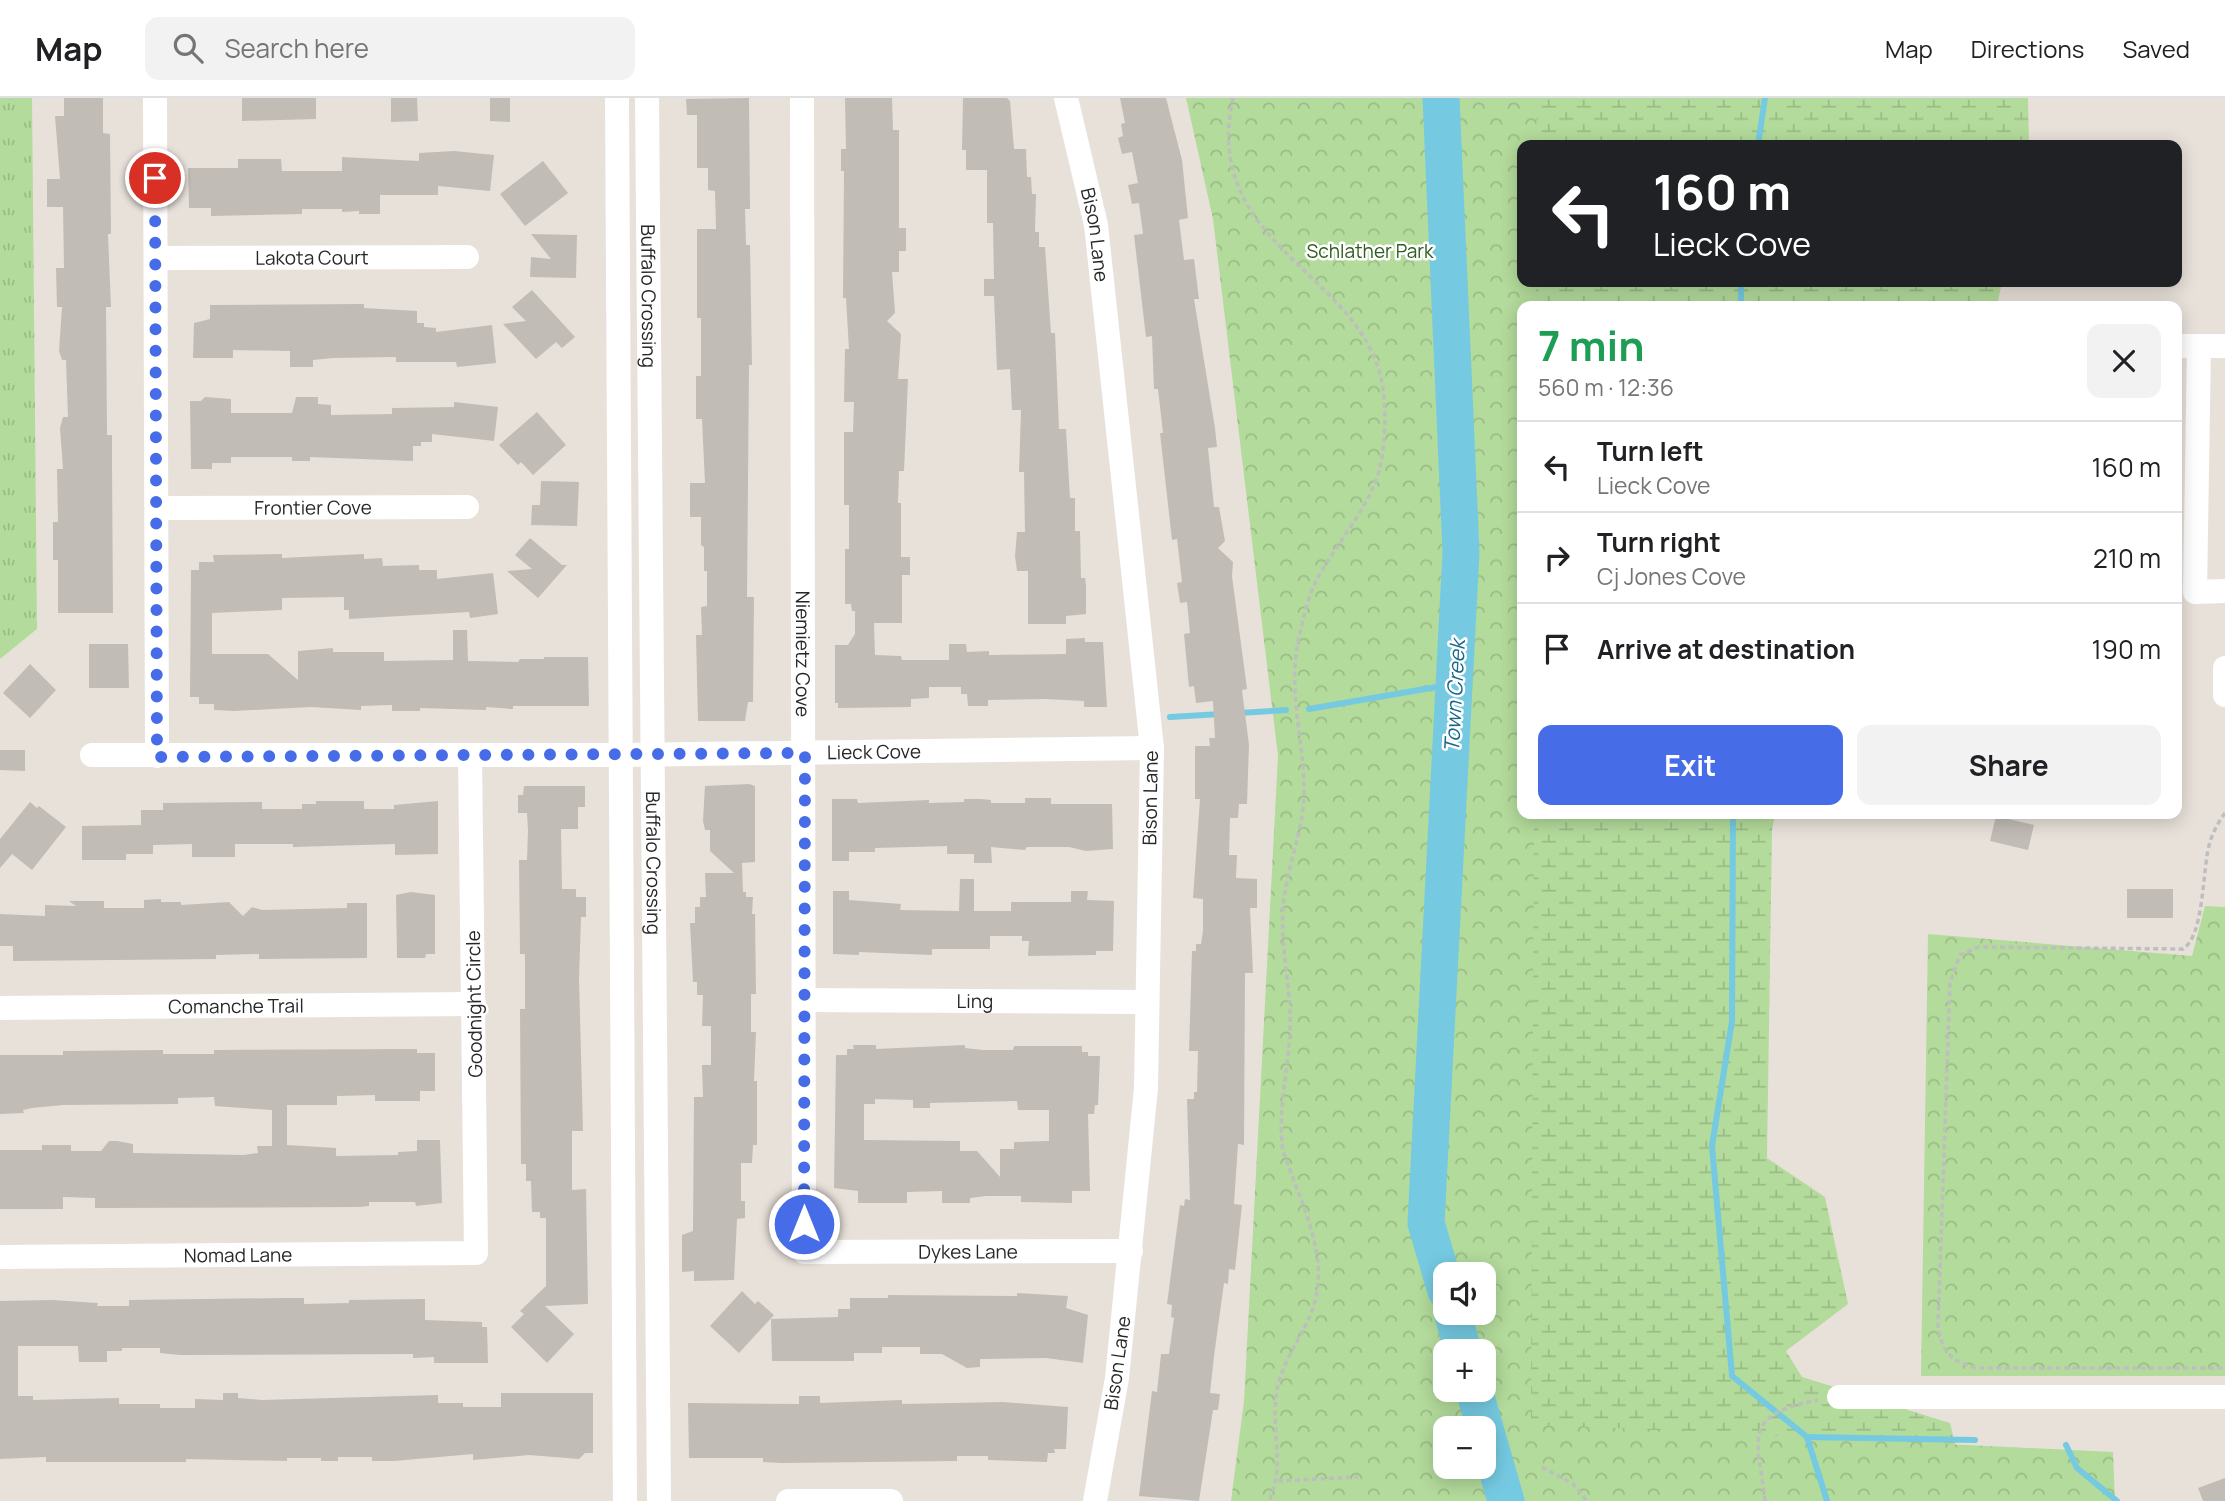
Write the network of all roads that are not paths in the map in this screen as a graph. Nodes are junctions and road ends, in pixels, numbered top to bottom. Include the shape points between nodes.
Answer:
1 (155, 98) edge
2 (617, 98) edge
3 (647, 98) edge
4 (802, 98) edge
5 (1066, 98) edge
6 (467, 257) dead end
7 (156, 258) junction
8 (2188, 346) edge
9 (2225, 346) edge
10 (467, 507) dead end
11 (157, 508) junction
12 (2225, 592) edge
13 (2225, 668) edge
14 (2225, 695) edge
15 (1152, 748) junction
16 (805, 753) junction
17 (652, 754) junction
18 (92, 755) dead end
19 (470, 755) junction
20 (621, 755) junction
21 (157, 757) junction
22 (805, 1000) junction
23 (1145, 1002) junction
24 (474, 1004) junction
25 (0, 1008) edge
26 (1131, 1251) junction
27 (804, 1252) joint
28 (476, 1253) joint
29 (0, 1257) edge
30 (1839, 1397) road end
31 (2225, 1397) edge
32 (625, 1501) edge
33 (659, 1501) edge
34 (788, 1501) edge
35 (805, 1501) edge
36 (891, 1501) edge
37 (1094, 1501) edge

1 - 7 street
2 - 20 street, Buffalo Crossing
3 - 17 street, Buffalo Crossing
4 - 16 street, Niemietz Cove
5 - 15 street, Bison Lane via 1096,225
6 - 7 street, Lakota Court
7 - 11 street
8 - 9 street
8 - 12 street via 2195,592
10 - 11 street, Frontier Cove
11 - 21 street
13 - 14 street
15 - 16 street, Lieck Cove
15 - 23 street, Bison Lane
16 - 17 street, Lieck Cove
16 - 22 street, Niemietz Cove
17 - 20 street, Lieck Cove
17 - 33 street, Buffalo Crossing
18 - 21 street, Lieck Cove
19 - 20 street, Lieck Cove
19 - 21 street, Lieck Cove
19 - 24 street, Goodnight Circle
20 - 32 street, Buffalo Crossing
22 - 23 street, Ling
22 - 27 street, Niemietz Cove
23 - 26 street, Bison Lane via 1146,1088
24 - 25 street, Comanche Trail
24 - 28 street, Goodnight Circle
26 - 27 street, Dykes Lane
26 - 37 street, Bison Lane via 1117,1378
28 - 29 street, Nomad Lane
30 - 31 street
34 - 35 street
35 - 36 street

